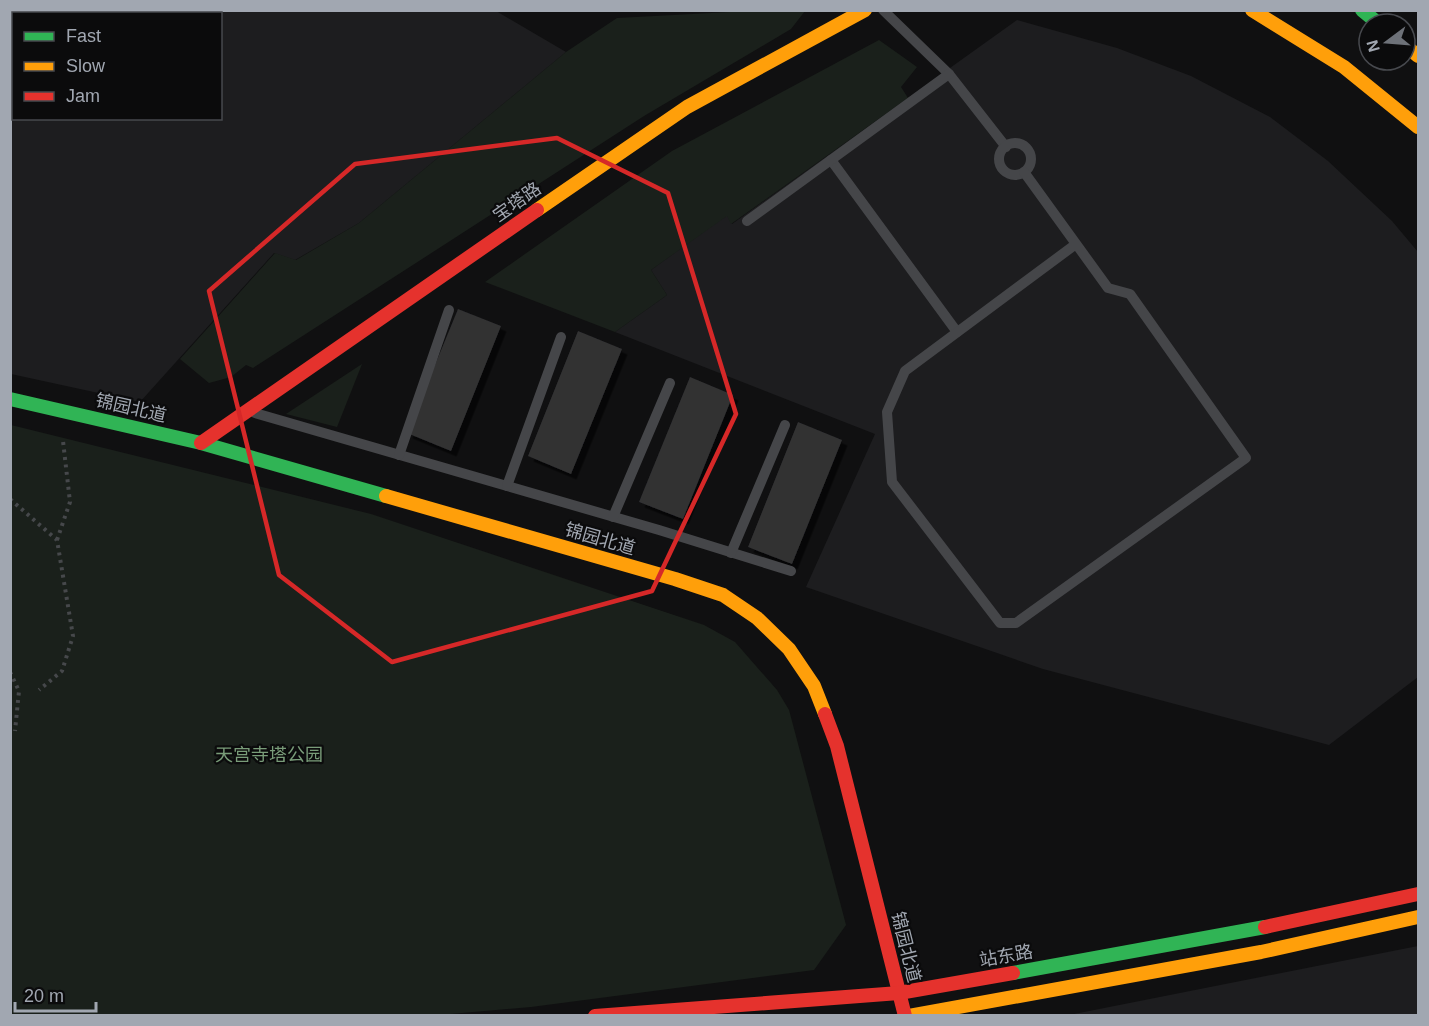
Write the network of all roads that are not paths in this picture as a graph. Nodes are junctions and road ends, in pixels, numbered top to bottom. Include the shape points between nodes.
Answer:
1 (866, 10) edge
2 (883, 10) edge
3 (1252, 10) edge
4 (949, 74) junction
5 (1419, 127) edge
6 (1006, 147) junction
7 (831, 160) junction
8 (1024, 172) junction
9 (747, 221) dead end
10 (1076, 244) junction
11 (449, 310) dead end
12 (957, 332) junction
13 (561, 337) dead end
14 (670, 383) dead end
15 (10, 399) edge
16 (246, 411) junction
17 (785, 425) dead end
18 (201, 443) junction
19 (399, 455) junction
20 (507, 486) junction
21 (613, 517) junction
22 (731, 553) junction
23 (791, 571) dead end
24 (1419, 894) edge
25 (1419, 917) edge
26 (899, 993) junction
27 (595, 1016) edge
28 (907, 1016) edge

1 - 16 street, 宝塔路 via 687,107
2 - 4 lane
3 - 5 street via 1344,67
4 - 6 lane
4 - 7 lane
6 - 8 lane via 1000,161 1004,171 1014,175
6 - 8 lane via 1020,145 1028,150 1031,160
7 - 9 lane
7 - 12 lane
8 - 10 lane
10 - 12 lane
10 - 12 lane via 1108,288 1130,294 1246,458 1016,623 1000,622 892,482 887,412 904,371
11 - 19 lane
13 - 20 lane
14 - 21 lane
15 - 18 street, 锦园北道
16 - 18 street, 宝塔路
16 - 19 lane
17 - 22 lane
18 - 26 street, 锦园北道 via 675,579 723,595 757,618 789,649 814,686 837,746
19 - 20 lane
20 - 21 lane
21 - 22 lane
22 - 23 lane
24 - 26 street, 站东路 via 1221,936
25 - 28 street via 1261,952
26 - 27 street, 站东路
26 - 28 street, 锦园北道

